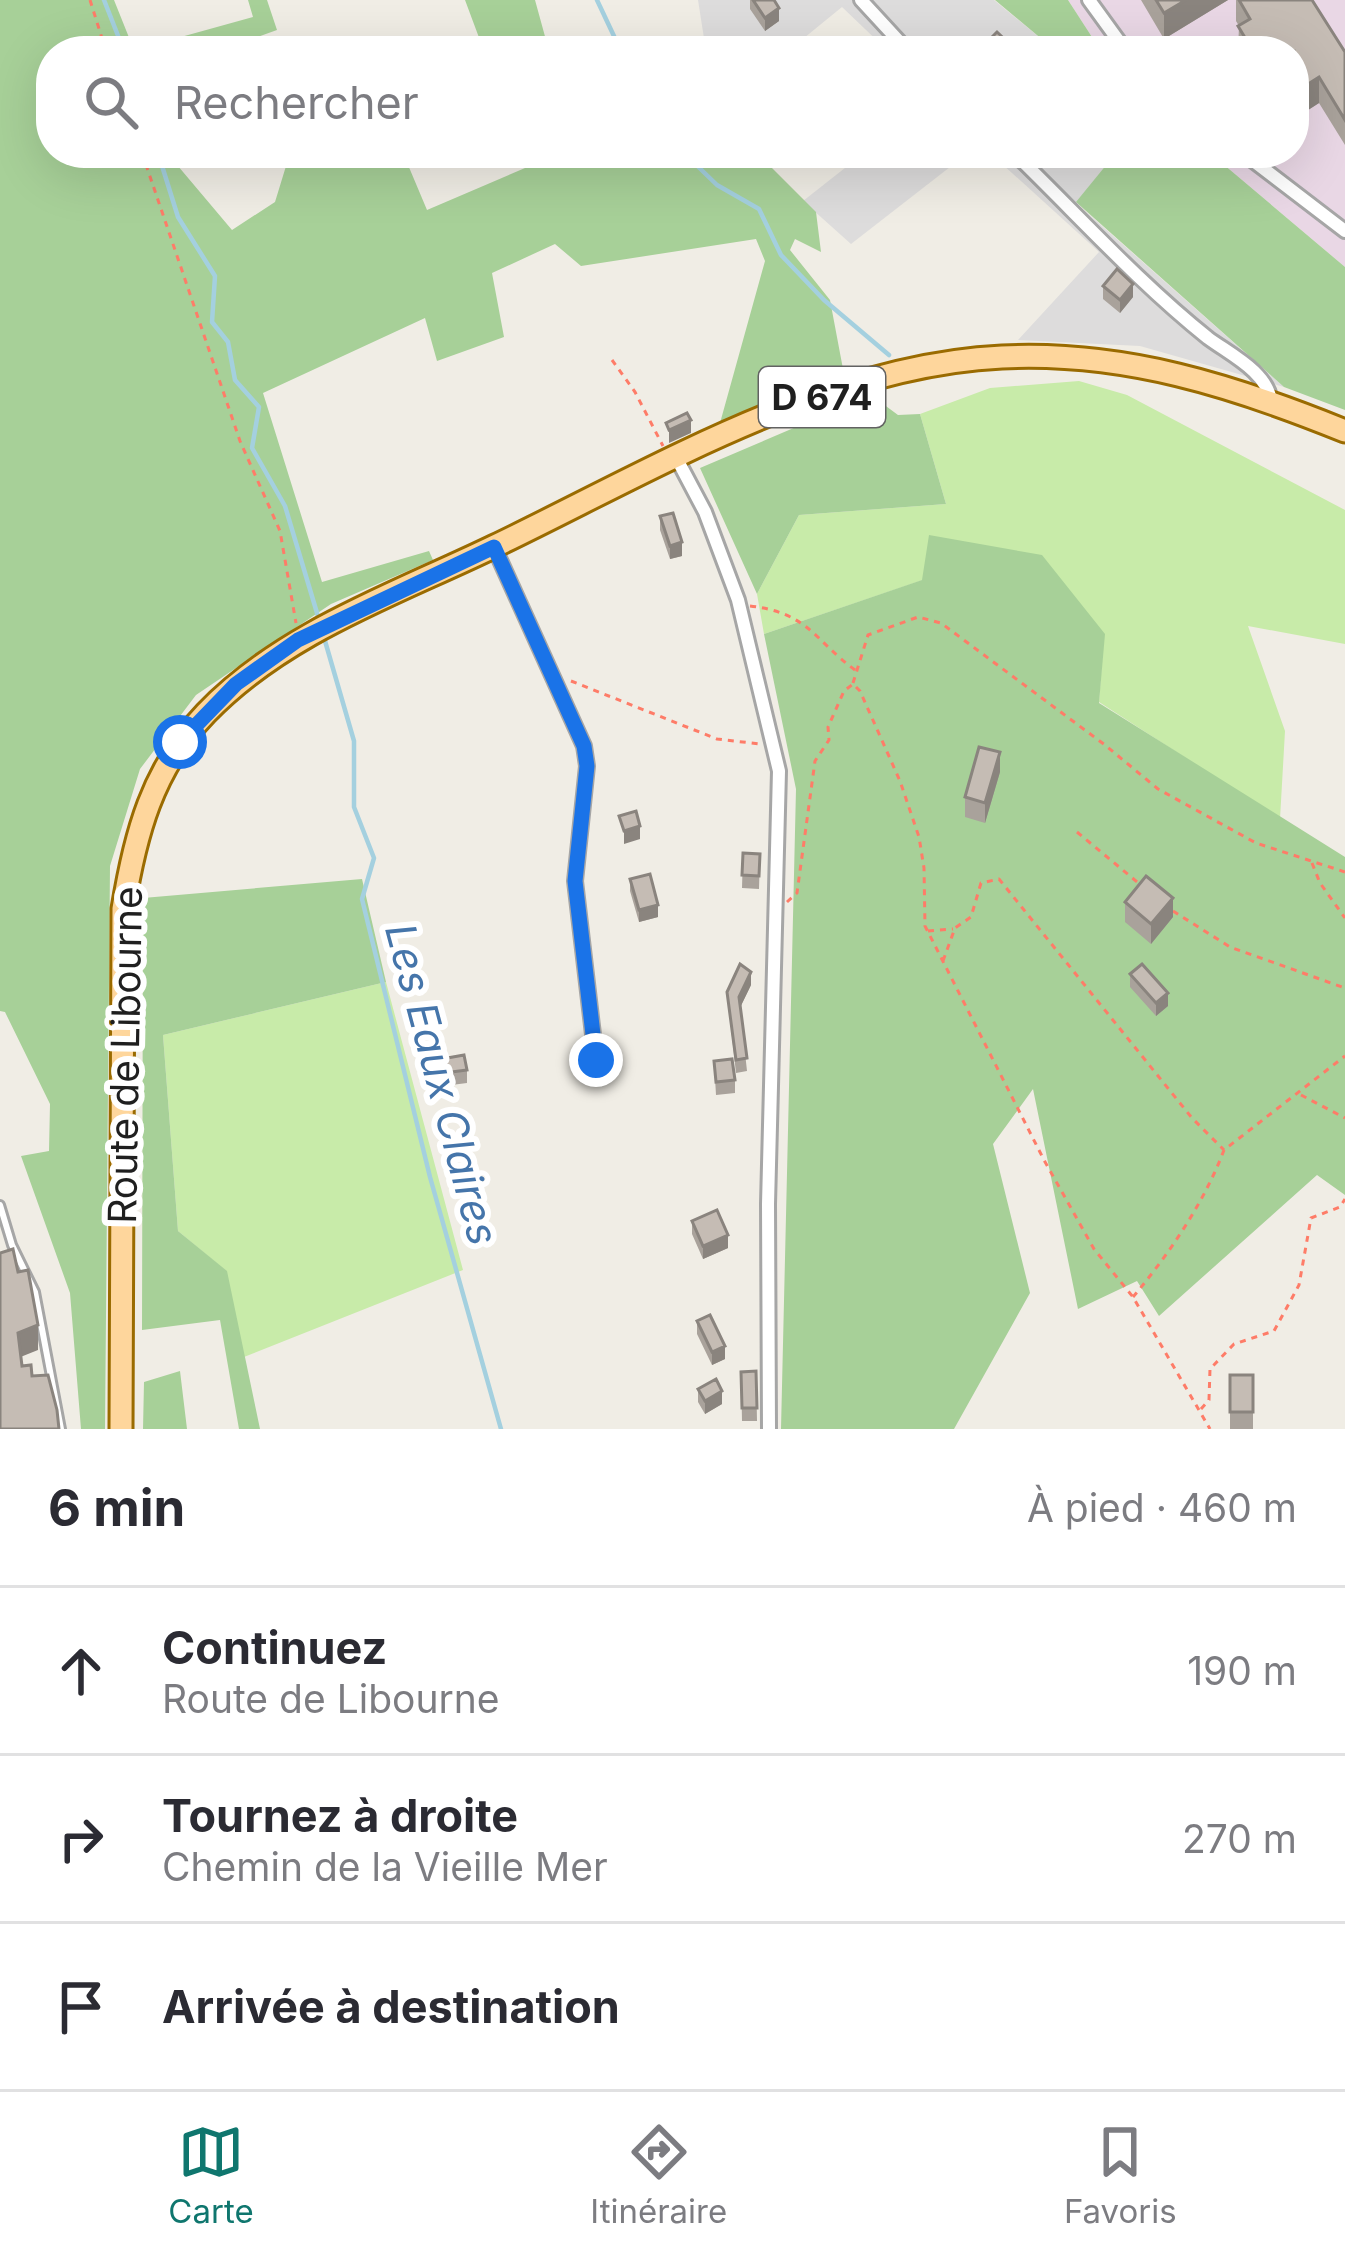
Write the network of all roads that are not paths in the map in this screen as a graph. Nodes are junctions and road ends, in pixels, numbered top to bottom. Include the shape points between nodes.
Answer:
1 (861, 0) edge
2 (1089, 0) edge
3 (894, 36) edge
4 (1115, 36) edge
5 (1029, 168) edge
6 (1263, 168) edge
7 (1345, 231) edge
8 (1271, 401) junction
9 (1345, 431) edge
10 (674, 460) junction
11 (494, 547) junction
12 (596, 1060) dead end
13 (0, 1205) edge
14 (768, 1428) edge
15 (61, 1429) edge
16 (121, 1429) edge

1 - 3 street
2 - 4 street
5 - 8 street via 1150,288 1251,369
6 - 7 street
8 - 9 main road, Route de Libourne / D 674
8 - 10 main road, Route de Libourne / D 674 via 1147,366 1000,357 874,379
10 - 11 main road, Route de Libourne / D 674
10 - 14 street via 705,512 740,605 778,771
11 - 12 street via 584,746 575,881
11 - 16 main road, Route de Libourne / D 674 via 304,637 236,684 180,742 143,811 123,909
13 - 15 lane via 35,1292

